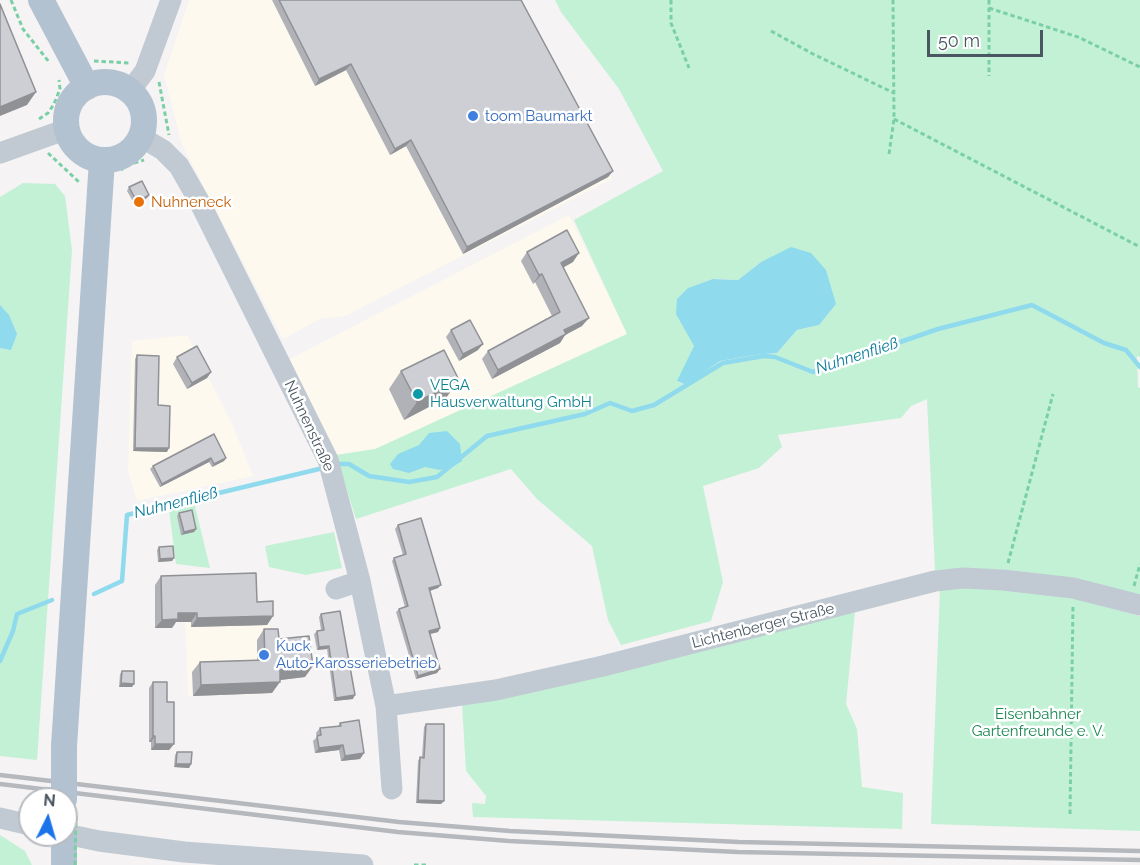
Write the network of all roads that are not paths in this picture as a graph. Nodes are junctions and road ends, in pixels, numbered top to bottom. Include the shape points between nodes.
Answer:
1 (42, 0) edge
2 (171, 0) edge
3 (87, 87) junction
4 (130, 91) junction
5 (67, 129) junction
6 (141, 137) junction
7 (0, 153) edge
8 (102, 160) junction
9 (360, 580) junction
10 (336, 589) dead end
11 (1140, 605) edge
12 (386, 706) junction
13 (64, 787) edge
14 (392, 789) dead end
15 (0, 818) edge
16 (18, 822) edge
17 (78, 837) edge
18 (65, 847) edge
19 (64, 865) edge
20 (363, 865) edge

1 - 3 main road
2 - 4 street via 145,71
3 - 4 main road via 109,82
3 - 5 main road via 70,104
4 - 6 main road via 143,112
5 - 7 street
5 - 8 main road via 75,146
6 - 8 main road via 121,157
6 - 9 street, Nuhnenstraße via 163,150 179,166 328,460
8 - 13 main road, bridge
9 - 10 street
9 - 12 street, Nuhnenstraße
11 - 12 street, Lichtenberger Straße via 1073,588 1003,580 935,581 603,666 496,690
12 - 14 street, Nuhnenstraße
15 - 16 street
17 - 20 street via 183,852
18 - 19 main road

